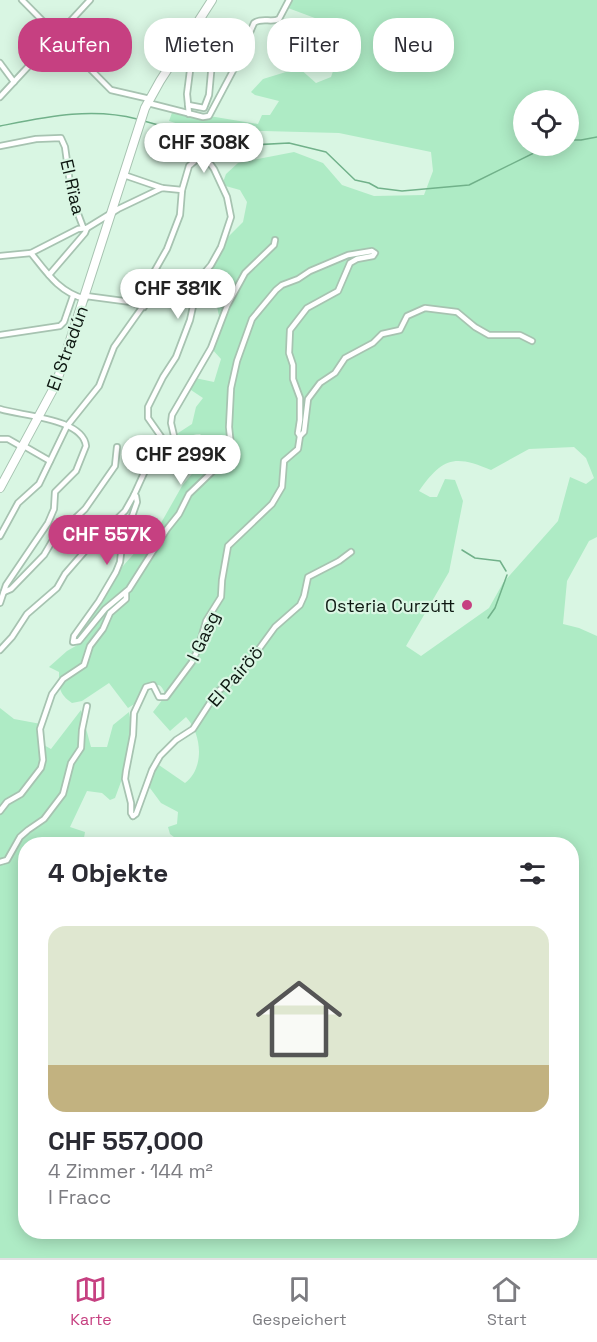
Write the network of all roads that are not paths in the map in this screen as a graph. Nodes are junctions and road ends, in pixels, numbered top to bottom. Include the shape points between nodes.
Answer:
1 (22, 0) edge
2 (90, 0) edge
3 (212, 0) edge
4 (289, 0) edge
5 (40, 18) edge
6 (74, 18) edge
7 (200, 18) edge
8 (0, 63) edge
9 (23, 72) edge
10 (93, 72) edge
11 (166, 72) edge
12 (190, 72) edge
13 (211, 72) edge
14 (14, 82) junction
15 (0, 97) edge
16 (148, 103) junction
17 (188, 105) junction
18 (189, 114) junction
19 (0, 146) edge
20 (124, 175) junction
21 (162, 188) junction
22 (182, 190) junction
23 (112, 213) junction
24 (85, 227) junction
25 (275, 240) dead end
26 (31, 253) junction
27 (0, 256) edge
28 (49, 275) junction
29 (73, 296) junction
30 (85, 298) junction
31 (144, 307) junction
32 (0, 335) edge
33 (532, 342) dead end
34 (0, 409) edge
35 (40, 417) junction
36 (67, 426) junction
37 (299, 435) junction
38 (0, 440) edge
39 (23, 447) junction
40 (117, 447) dead end
41 (50, 461) junction
42 (149, 462) junction
43 (0, 488) edge
44 (134, 495) junction
45 (0, 536) edge
46 (351, 552) dead end
47 (4, 592) junction
48 (126, 592) junction
49 (0, 603) edge
50 (0, 650) edge
51 (87, 706) dead end
52 (0, 811) edge
53 (133, 816) joint
54 (20, 837) edge
55 (18, 841) edge
56 (0, 862) edge

1 - 5 street
2 - 6 street
3 - 7 main road, El Stradún
4 - 18 street via 279,19 254,23 210,115
8 - 14 street
9 - 14 street
10 - 16 street via 111,90
11 - 16 main road, El Stradún
12 - 17 street
13 - 17 street via 205,108
14 - 15 street
16 - 18 street
16 - 20 main road, El Stradún
17 - 18 street
19 - 24 street, El Rïaa via 62,138 72,198
20 - 21 street
20 - 23 main road, El Stradún
21 - 22 street
21 - 23 street
22 - 31 street via 180,216 154,272 153,292
22 - 42 street via 190,164 204,159 214,169 228,200 231,218 223,242 200,278 176,357 147,411 162,437 148,457
23 - 24 street
23 - 30 main road, El Stradún
24 - 26 street
24 - 28 street
25 - 42 street via 242,277 211,348 174,412 171,420 175,440
26 - 27 street
26 - 28 street
28 - 29 street
29 - 30 street
29 - 32 street via 60,326
30 - 31 street
30 - 35 main road, El Stradún via 60,375
31 - 36 street via 114,346 99,386
33 - 37 street via 520,335 489,334 457,312 417,311 407,316 399,331 382,334 345,358 320,383 308,399 304,432
34 - 35 street
35 - 36 street
35 - 39 main road, El Stradún
36 - 41 street
36 - 47 street via 83,437 85,452 76,471 55,492 48,523
37 - 48 street via 300,398 289,353 290,330 307,308 338,291 350,263 374,256 372,251 348,255 282,285 252,319 231,388 232,456 189,494
37 - 53 street, I Gasg via 297,451 284,460 282,487 272,504 228,546 222,595 207,619 192,662 166,697 159,696 153,685 146,687 135,710 125,776
38 - 39 street
39 - 41 street
39 - 43 main road, El Stradún
40 - 47 street via 114,466 85,509 54,538 43,557
41 - 45 street via 39,484 18,503
42 - 44 street
44 - 48 street via 137,502 121,547 118,569 73,642 78,642 105,609
44 - 50 street via 125,511 92,543 57,588 27,614
46 - 53 street, El Pairöö via 308,577 300,605 275,627 240,675 217,692 193,729 160,756
47 - 49 street
48 - 52 street via 126,599 110,613 90,646 84,665 63,679 52,694 40,729 41,768 21,794
51 - 54 street via 81,748 71,763 64,792 44,819
55 - 56 street via 7,860

